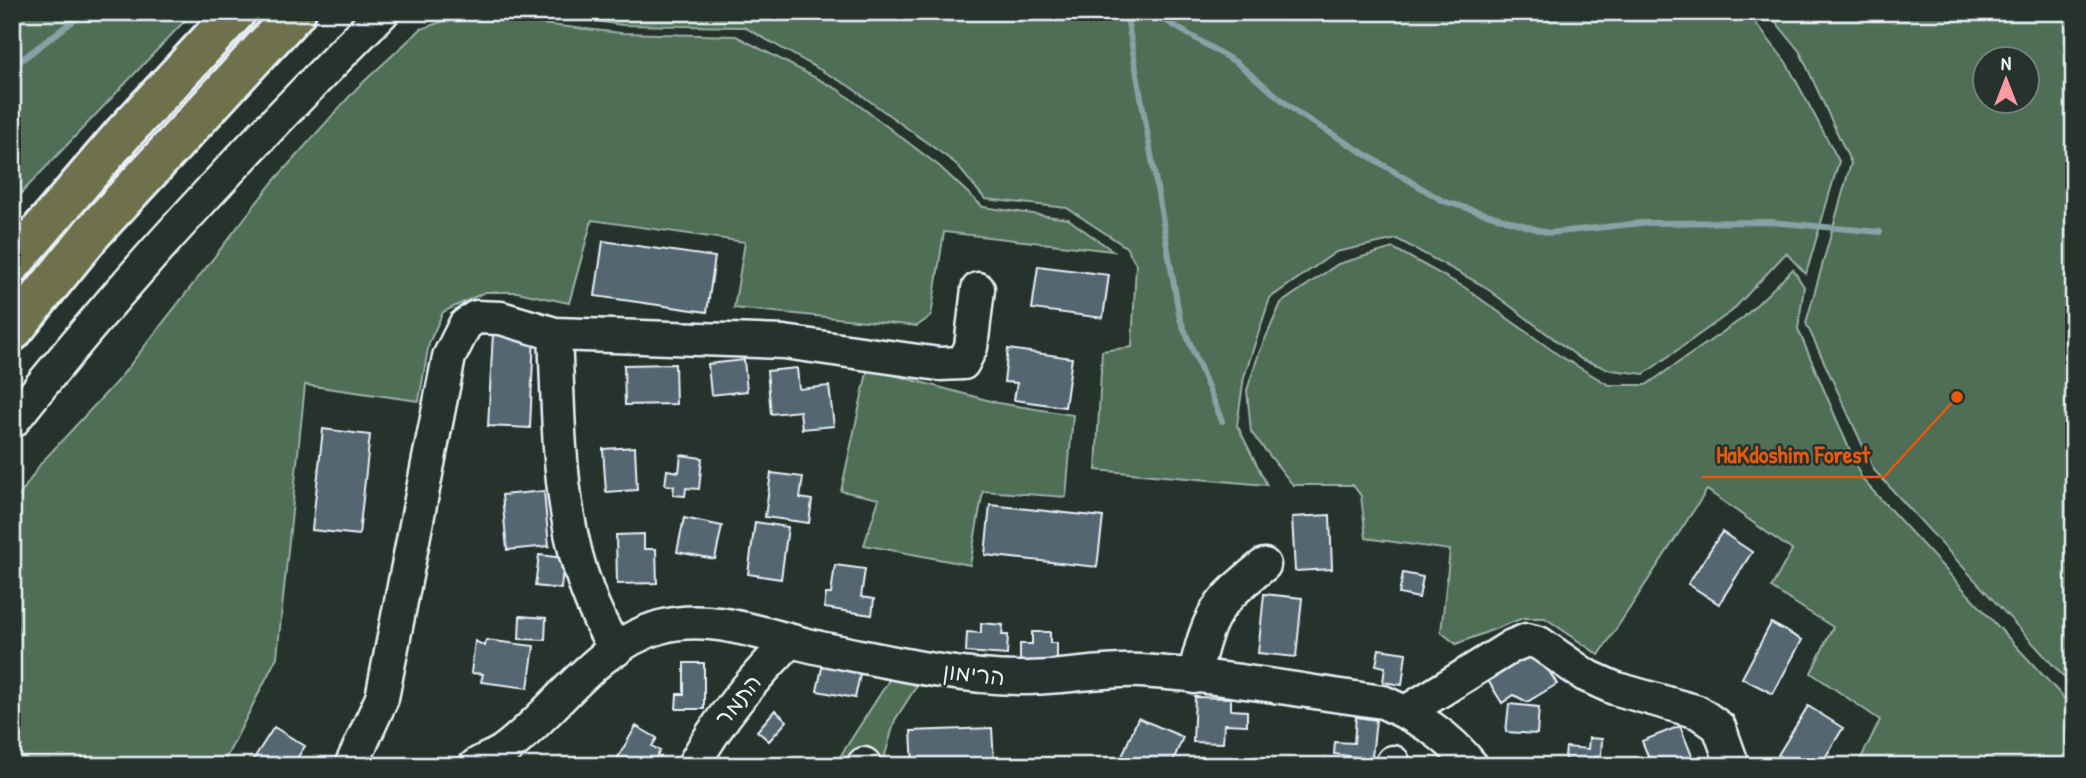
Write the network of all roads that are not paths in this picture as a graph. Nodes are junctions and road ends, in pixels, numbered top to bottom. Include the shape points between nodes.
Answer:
1 (236, 12) edge
2 (296, 12) edge
3 (383, 12) edge
4 (12, 264) edge
5 (978, 289) dead end
6 (12, 332) edge
7 (555, 334) junction
8 (12, 422) edge
9 (1264, 565) dead end
10 (790, 641) junction
11 (616, 650) junction
12 (1194, 677) junction
13 (1406, 712) junction
14 (352, 766) edge
15 (475, 766) edge
16 (693, 766) edge
17 (1472, 766) edge
18 (1733, 766) edge

1 - 4 highway
2 - 6 highway via 92,233
3 - 8 street via 167,235
5 - 7 street via 971,347 963,363 939,364 784,342
7 - 11 street via 561,486 582,583
7 - 14 street via 501,318 476,317 457,337 449,357 382,698
9 - 12 street via 1214,612
10 - 11 street, הרימון via 709,621 688,621 659,627
10 - 12 street, הרימון via 981,677 1096,671
10 - 16 street, התמר via 747,685
11 - 15 street, הרימון via 502,751
12 - 13 street, הרימון via 1383,702
13 - 17 street, הרימון via 1454,744
13 - 18 street via 1527,640 1614,688 1698,712 1719,727

